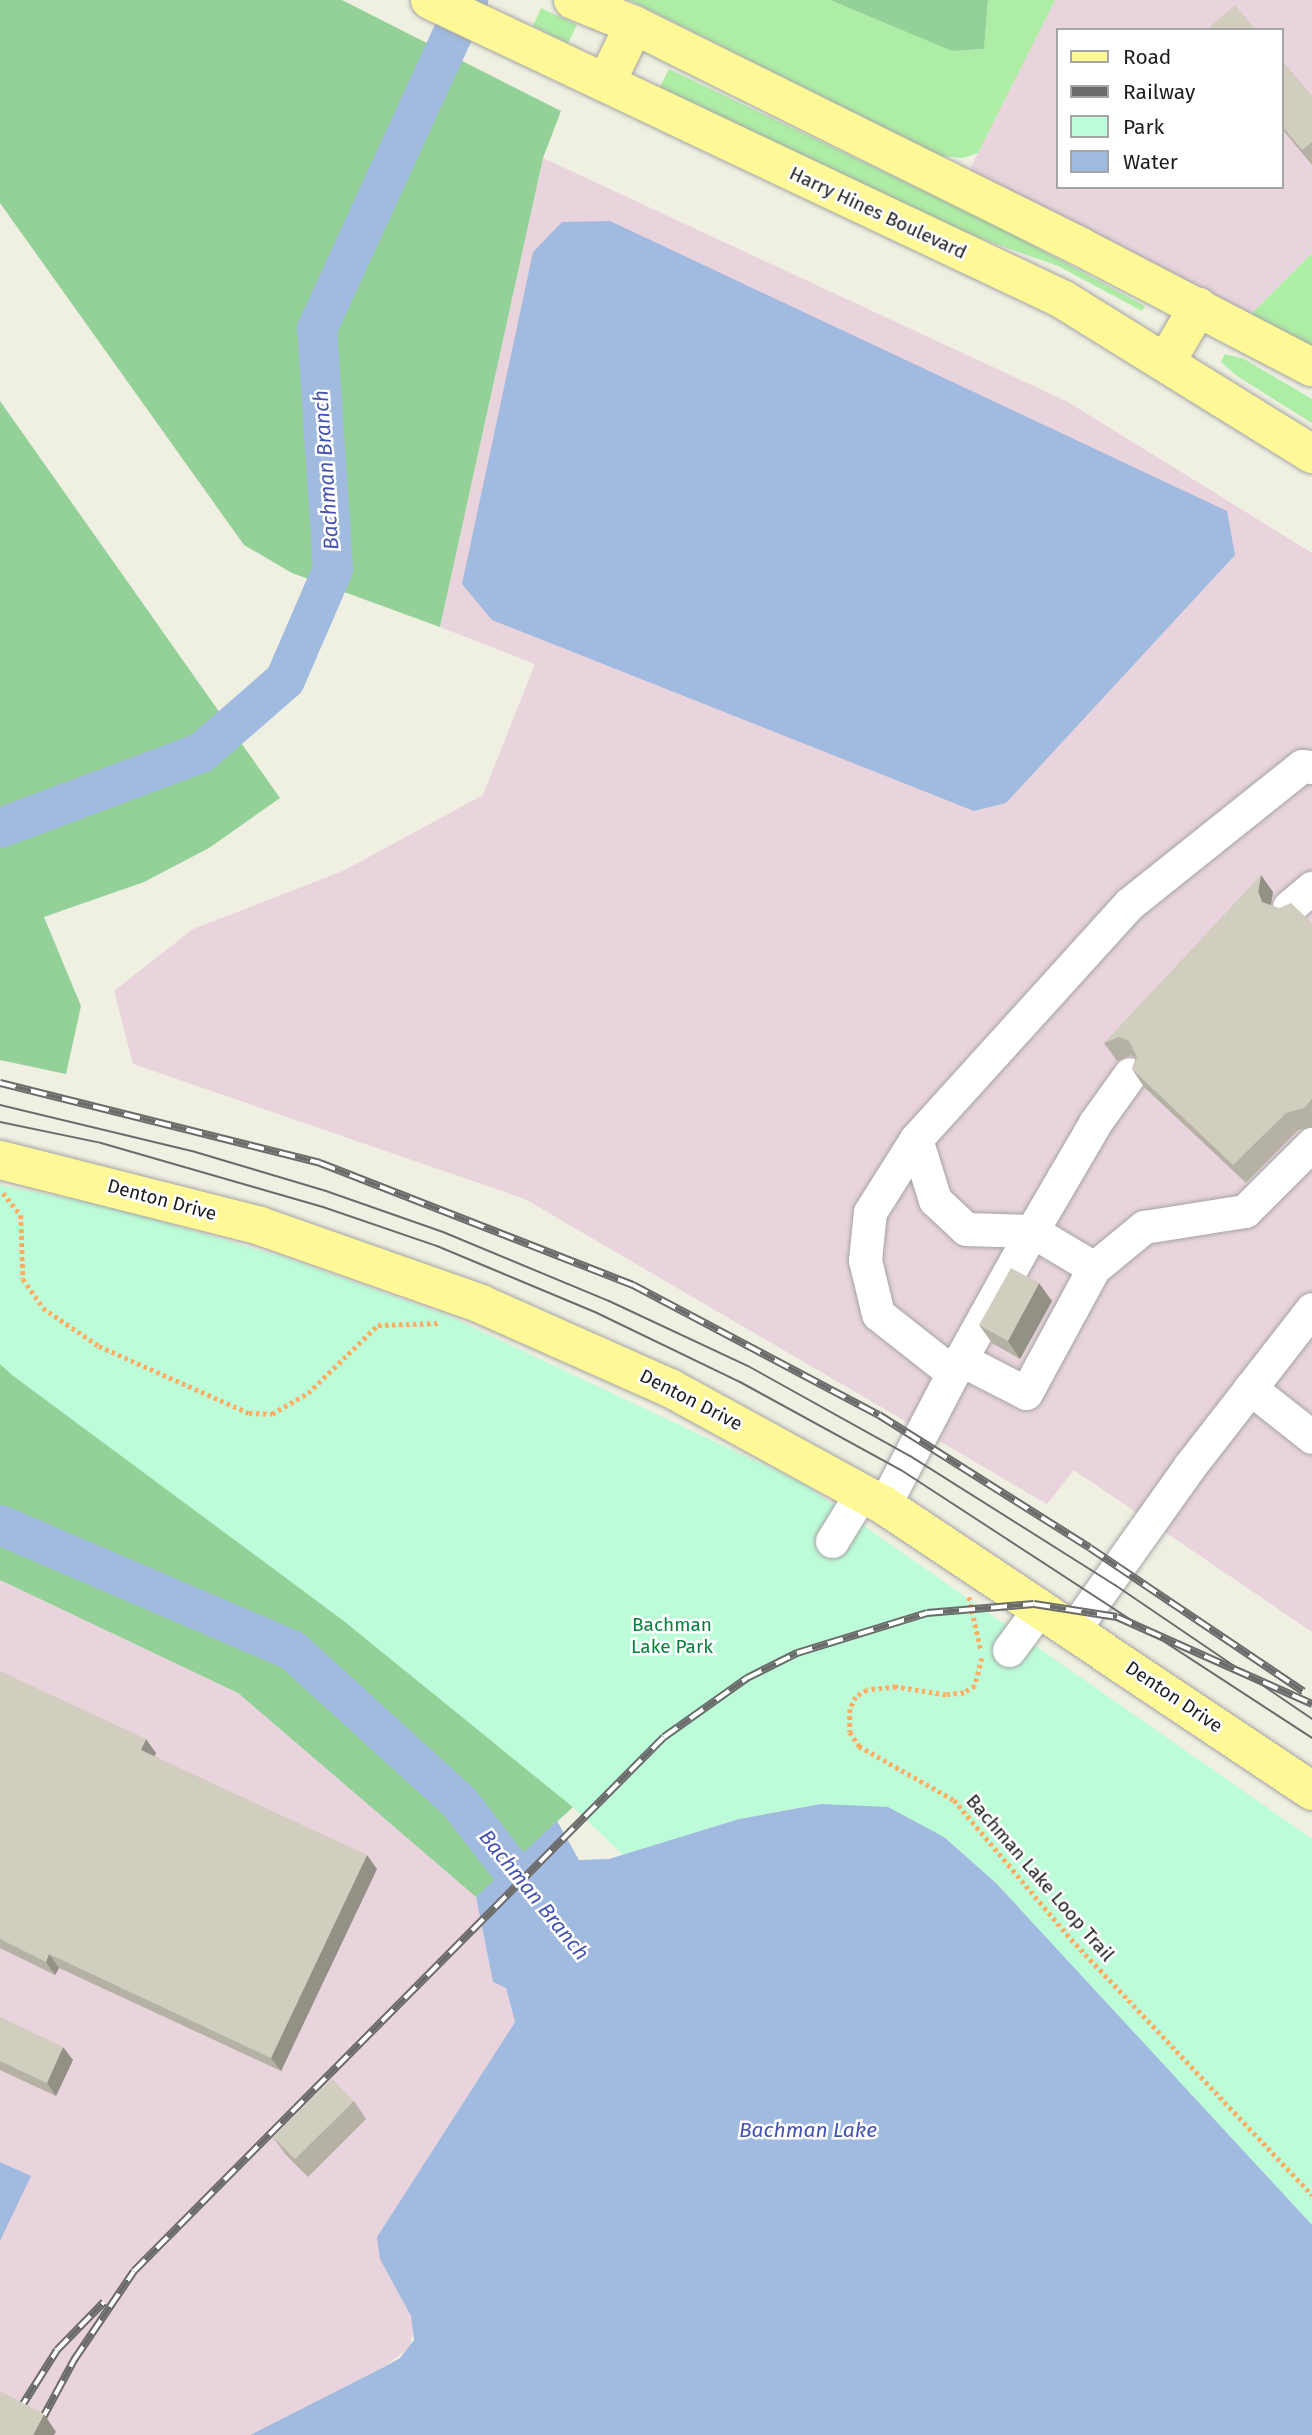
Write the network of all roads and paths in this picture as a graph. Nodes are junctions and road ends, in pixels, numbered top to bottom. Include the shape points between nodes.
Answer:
1 (430, 0) edge
2 (573, 0) edge
3 (634, 26) junction
4 (606, 83) junction
5 (1198, 307) junction
6 (1166, 362) junction
7 (1312, 367) edge
8 (1312, 454) edge
9 (1312, 767) edge
10 (1130, 1074) dead end
11 (916, 1139) junction
12 (1312, 1144) edge
13 (0, 1160) edge
14 (0, 1192) edge
15 (1032, 1231) junction
16 (1094, 1268) junction
17 (1312, 1309) edge
18 (442, 1323) dead end
19 (957, 1366) junction
20 (1250, 1388) junction
21 (1312, 1437) edge
22 (873, 1498) junction
23 (832, 1541) dead end
24 (968, 1591) dead end
25 (1040, 1608) junction
26 (1074, 1629) junction
27 (1009, 1650) dead end
28 (1312, 1791) edge
29 (1312, 2195) edge

1 - 4 main road, Harry Hines Boulevard
2 - 3 main road
3 - 4 main road
3 - 5 main road
4 - 6 main road, Harry Hines Boulevard via 1062,299
5 - 6 main road
5 - 7 main road
6 - 8 main road, Harry Hines Boulevard
9 - 11 lane via 1302,766 1129,904
10 - 15 lane via 1095,1123
11 - 15 lane via 935,1200 966,1229
11 - 19 lane via 870,1212 865,1261 878,1314
12 - 16 lane via 1245,1211 1144,1227
13 - 22 main road, Denton Drive via 260,1226 470,1300 670,1388
14 - 18 path via 20,1215 23,1279 43,1308 99,1346 249,1413 272,1414 308,1393 379,1325
15 - 16 lane
15 - 19 lane
16 - 19 lane via 1026,1393
17 - 20 lane
19 - 22 lane
20 - 21 lane
20 - 26 lane
22 - 23 lane
22 - 25 main road, Denton Drive
24 - 29 path, Bachman Lake Loop Trail via 983,1660 975,1686 946,1695 896,1687 867,1690 856,1697 850,1709 850,1732 859,1746 954,1800 1071,1939
25 - 26 main road, Denton Drive
25 - 27 lane
26 - 28 main road, Denton Drive

